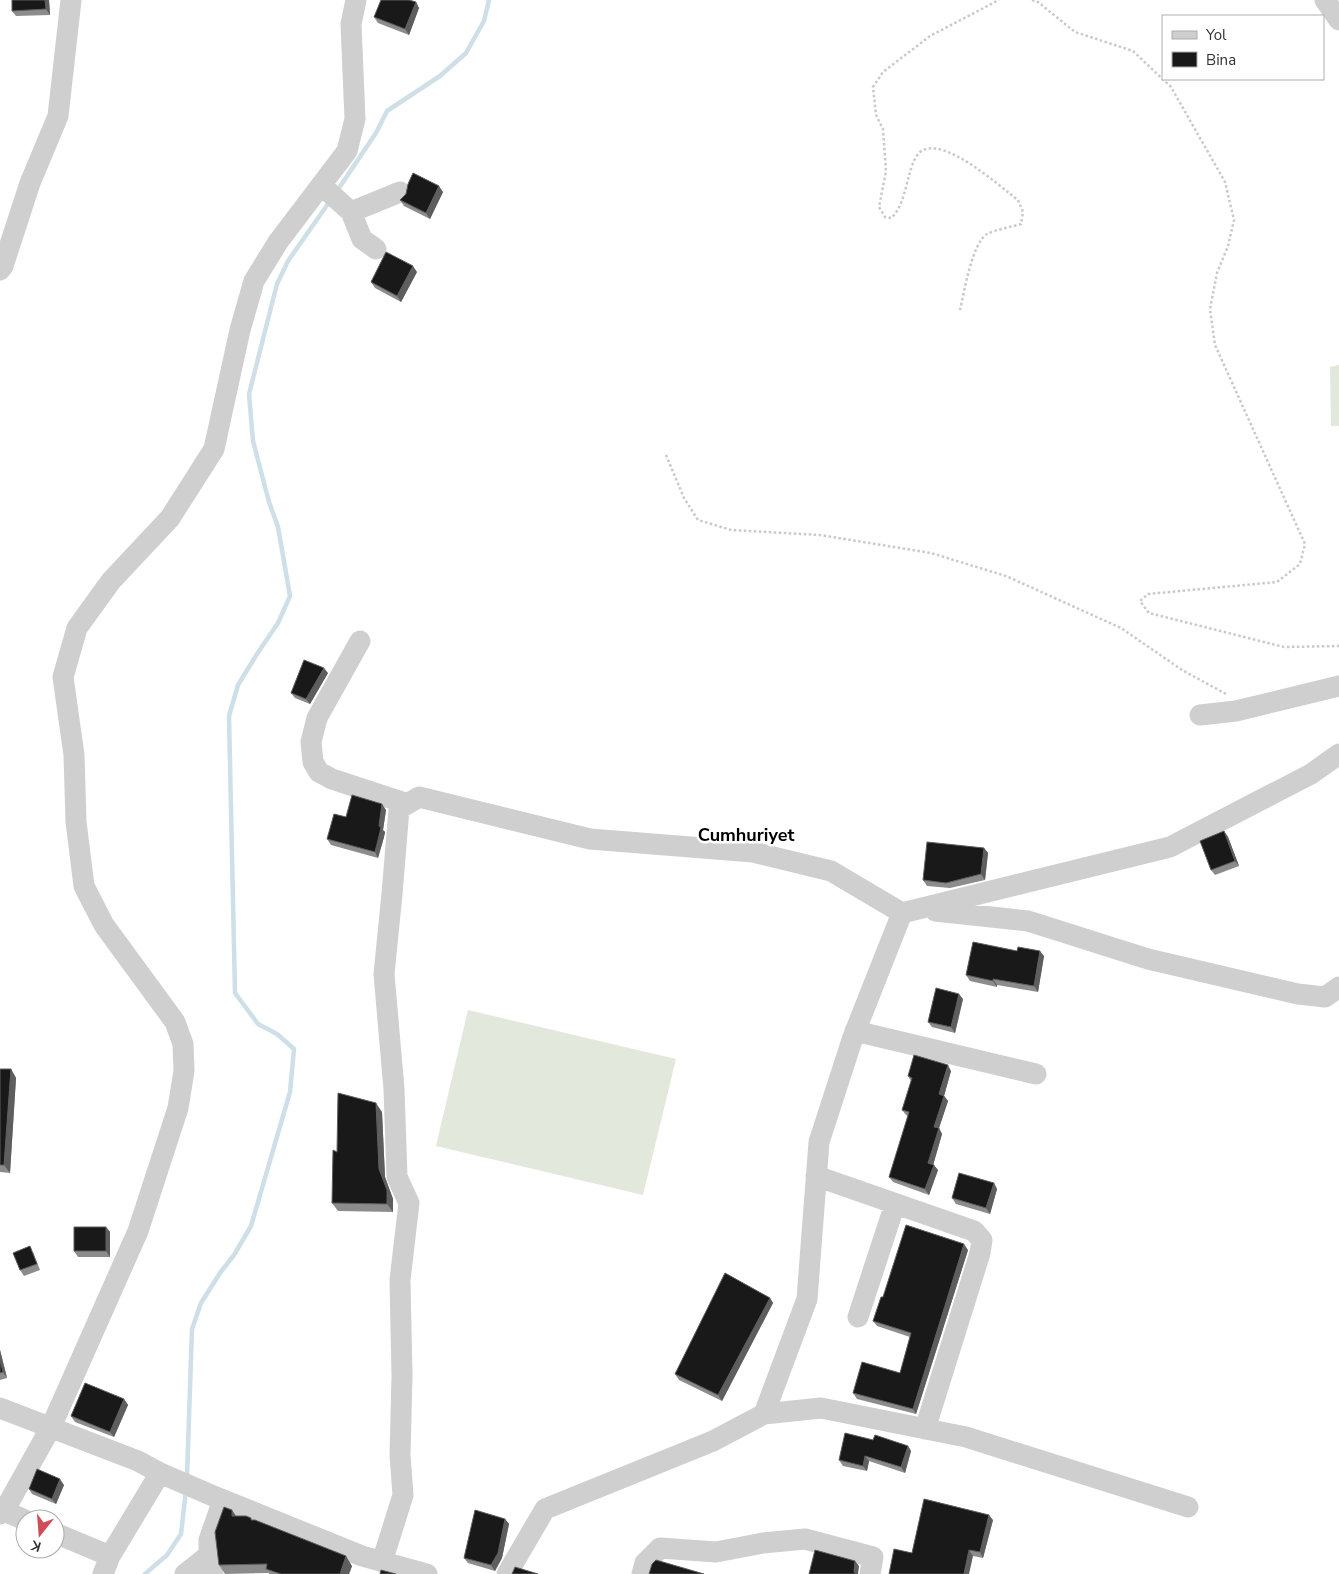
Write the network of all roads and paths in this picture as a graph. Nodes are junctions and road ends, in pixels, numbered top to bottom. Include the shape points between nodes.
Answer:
1 (71, 0) edge
2 (356, 0) edge
3 (999, 0) edge
4 (1032, 0) edge
5 (1325, 0) edge
6 (1339, 20) edge
7 (1162, 78) edge
8 (1164, 80) edge
9 (321, 185) junction
10 (400, 192) dead end
11 (351, 212) junction
12 (376, 249) dead end
13 (0, 270) edge
14 (960, 310) dead end
15 (666, 455) dead end
16 (360, 641) dead end
17 (1339, 646) edge
18 (1339, 686) edge
19 (1258, 706) junction
20 (1200, 714) dead end
21 (1339, 754) edge
22 (408, 804) junction
23 (911, 911) junction
24 (1339, 987) edge
25 (855, 1031) junction
26 (1036, 1074) dead end
27 (816, 1176) junction
28 (895, 1204) junction
29 (858, 1317) dead end
30 (0, 1408) edge
31 (764, 1414) junction
32 (51, 1426) junction
33 (925, 1429) junction
34 (169, 1477) junction
35 (217, 1498) junction
36 (1188, 1507) dead end
37 (2, 1512) edge
38 (15, 1517) edge
39 (65, 1539) edge
40 (211, 1564) edge
41 (368, 1564) edge
42 (106, 1565) edge
43 (185, 1574) edge
44 (427, 1574) edge
45 (507, 1574) edge
46 (642, 1574) edge
47 (870, 1574) edge

1 - 13 street via 58,116 30,183
2 - 9 street via 351,24 355,119 347,151
3 - 14 path via 930,36 883,72 873,87 876,115 883,129 886,171 879,207 885,217 895,215 919,153 936,148 960,156 1018,200 1023,212 1021,224 986,234 976,248
4 - 7 path via 1075,32 1133,51
5 - 6 street
8 - 17 path via 1171,87 1225,182 1234,220 1217,273 1210,309 1215,345 1305,544 1300,564 1277,582 1148,594 1140,601 1149,613 1284,647
9 - 11 street
9 - 32 street via 254,280 214,449 170,518 111,581 77,628 63,677 74,755 76,822 84,886 104,925 175,1022 183,1044 184,1071 178,1108 138,1232
10 - 11 street
11 - 12 street via 362,239
15 - 19 path via 684,498 698,520 731,530 820,535 931,553 1006,576 1122,628 1182,670
16 - 22 street via 317,718 311,742 313,762 319,772 332,779
18 - 19 street
19 - 20 street
21 - 23 street via 1311,774 1170,847
22 - 23 street via 419,797 590,839 753,852 831,871
22 - 41 street via 399,809 384,974 394,1089 397,1177 409,1203 400,1280 403,1495
23 - 24 street via 1028,921 1148,959 1298,994 1325,997
23 - 25 street
25 - 26 street
25 - 27 street via 819,1142
27 - 28 street
27 - 31 street via 806,1299
28 - 29 street
28 - 33 street via 974,1231 982,1240
30 - 32 street
31 - 33 street via 821,1408
31 - 45 street via 713,1441 545,1509
32 - 34 street
32 - 37 street
33 - 36 street via 966,1438
34 - 35 street
34 - 42 street
35 - 40 street via 209,1540
35 - 41 street
37 - 38 street
39 - 42 street
40 - 43 street
41 - 44 street
46 - 47 street via 645,1563 660,1548 716,1552 763,1542 805,1539 873,1558

